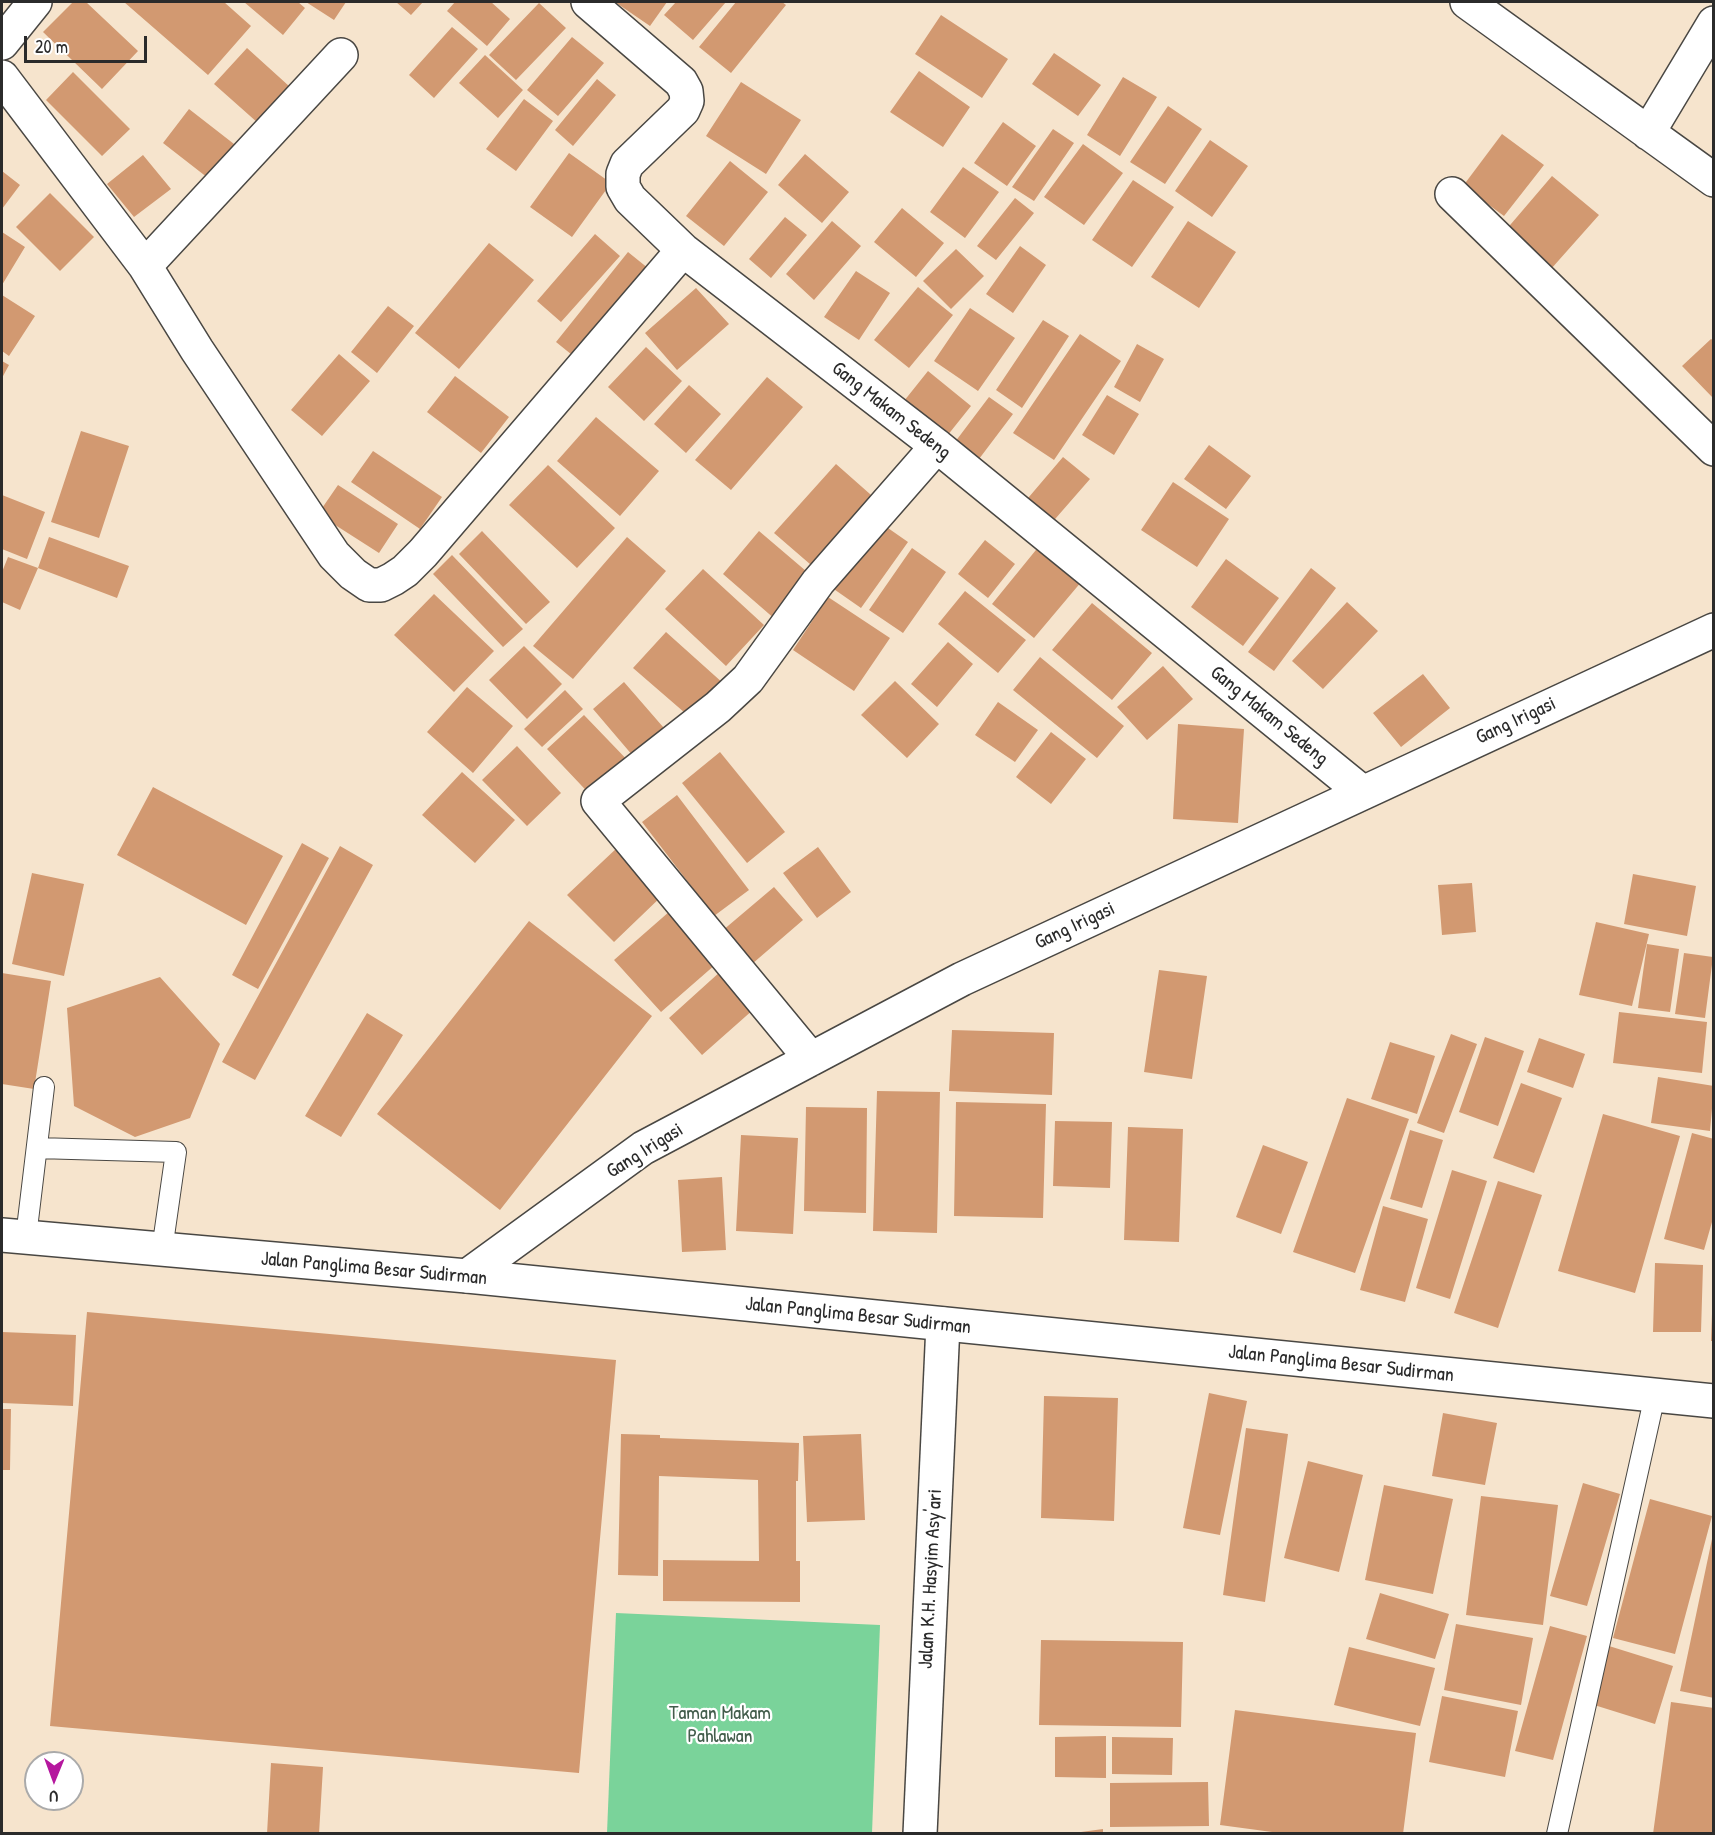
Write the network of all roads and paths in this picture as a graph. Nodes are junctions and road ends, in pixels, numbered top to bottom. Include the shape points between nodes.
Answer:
1 (35, 2) edge
2 (588, 2) edge
3 (1467, 2) edge
4 (1713, 23) edge
5 (2, 43) edge
6 (341, 55) dead end
7 (2, 77) edge
8 (1648, 133) junction
9 (1713, 180) edge
10 (1452, 194) dead end
11 (683, 249) junction
12 (145, 266) junction
13 (937, 446) junction
14 (1713, 449) edge
15 (1713, 630) edge
16 (1362, 792) junction
17 (811, 1059) junction
18 (44, 1087) dead end
19 (37, 1148) junction
20 (14, 1236) edge
21 (162, 1250) junction
22 (467, 1276) junction
23 (943, 1324) junction
24 (1655, 1395) junction
25 (1713, 1401) edge
26 (920, 1833) edge
27 (1557, 1833) edge

1 - 5 street
2 - 11 street, Gang Makam Sedeng via 681,82 686,91 683,110 627,164 623,174 623,187 630,199
3 - 8 street
4 - 8 street
6 - 12 street
7 - 12 street
8 - 9 street
10 - 14 street
11 - 12 street via 423,553 405,571 381,585 369,585 334,555
11 - 13 street, Gang Makam Sedeng
13 - 16 street, Gang Makam Sedeng
13 - 17 street via 818,582 748,679 598,801
15 - 16 street, Gang Irigasi
16 - 17 street, Gang Irigasi via 962,979
17 - 22 street, Gang Irigasi via 643,1148
18 - 19 lane
19 - 20 lane
19 - 21 lane via 176,1152
20 - 21 street, Jalan Panglima Besar Sudirman
21 - 22 street, Jalan Panglima Besar Sudirman
22 - 23 street, Jalan Panglima Besar Sudirman
23 - 24 street, Jalan Panglima Besar Sudirman
23 - 26 street, Jalan K.H. Hasyim Asy'ari
24 - 25 street, Jalan Panglima Besar Sudirman
24 - 27 lane

